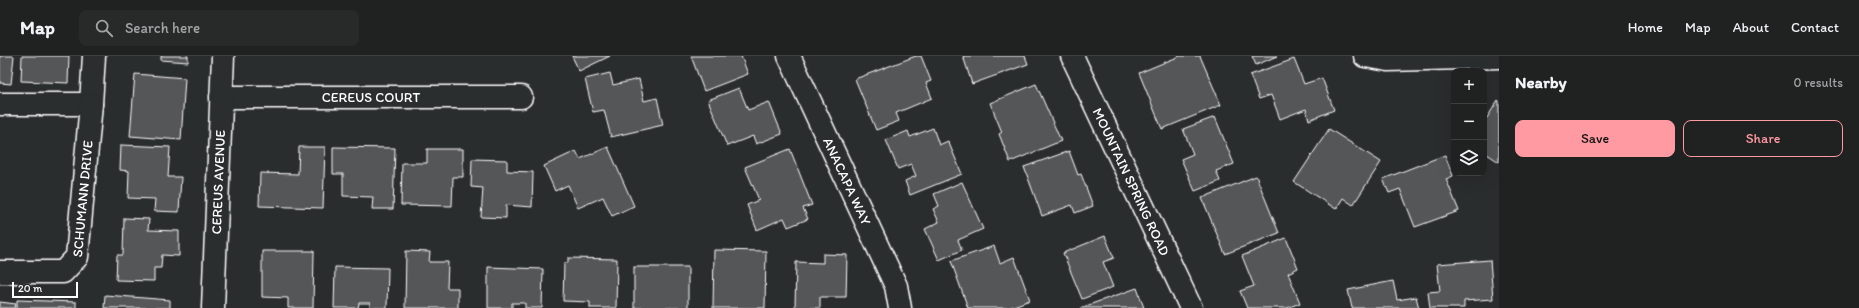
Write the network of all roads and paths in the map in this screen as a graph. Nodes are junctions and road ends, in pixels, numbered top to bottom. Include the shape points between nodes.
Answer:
1 (94, 56) edge
2 (223, 56) edge
3 (1072, 56) edge
4 (1365, 56) edge
5 (794, 58) edge
6 (1499, 58) edge
7 (221, 97) junction
8 (521, 97) dead end
9 (0, 104) edge
10 (91, 104) junction
11 (0, 272) edge
12 (213, 308) edge
13 (900, 308) edge
14 (1191, 308) edge

1 - 10 street, SCHUMANN DRIVE
2 - 7 street, CEREUS AVENUE
3 - 14 street, MOUNTAIN SPRING ROAD
4 - 6 street via 1388,60
5 - 13 street, ANACAPA WAY via 896,286
7 - 8 street, CEREUS COURT
7 - 12 street, CEREUS AVENUE
9 - 10 street
10 - 11 street, SCHUMANN DRIVE via 77,257 63,272

